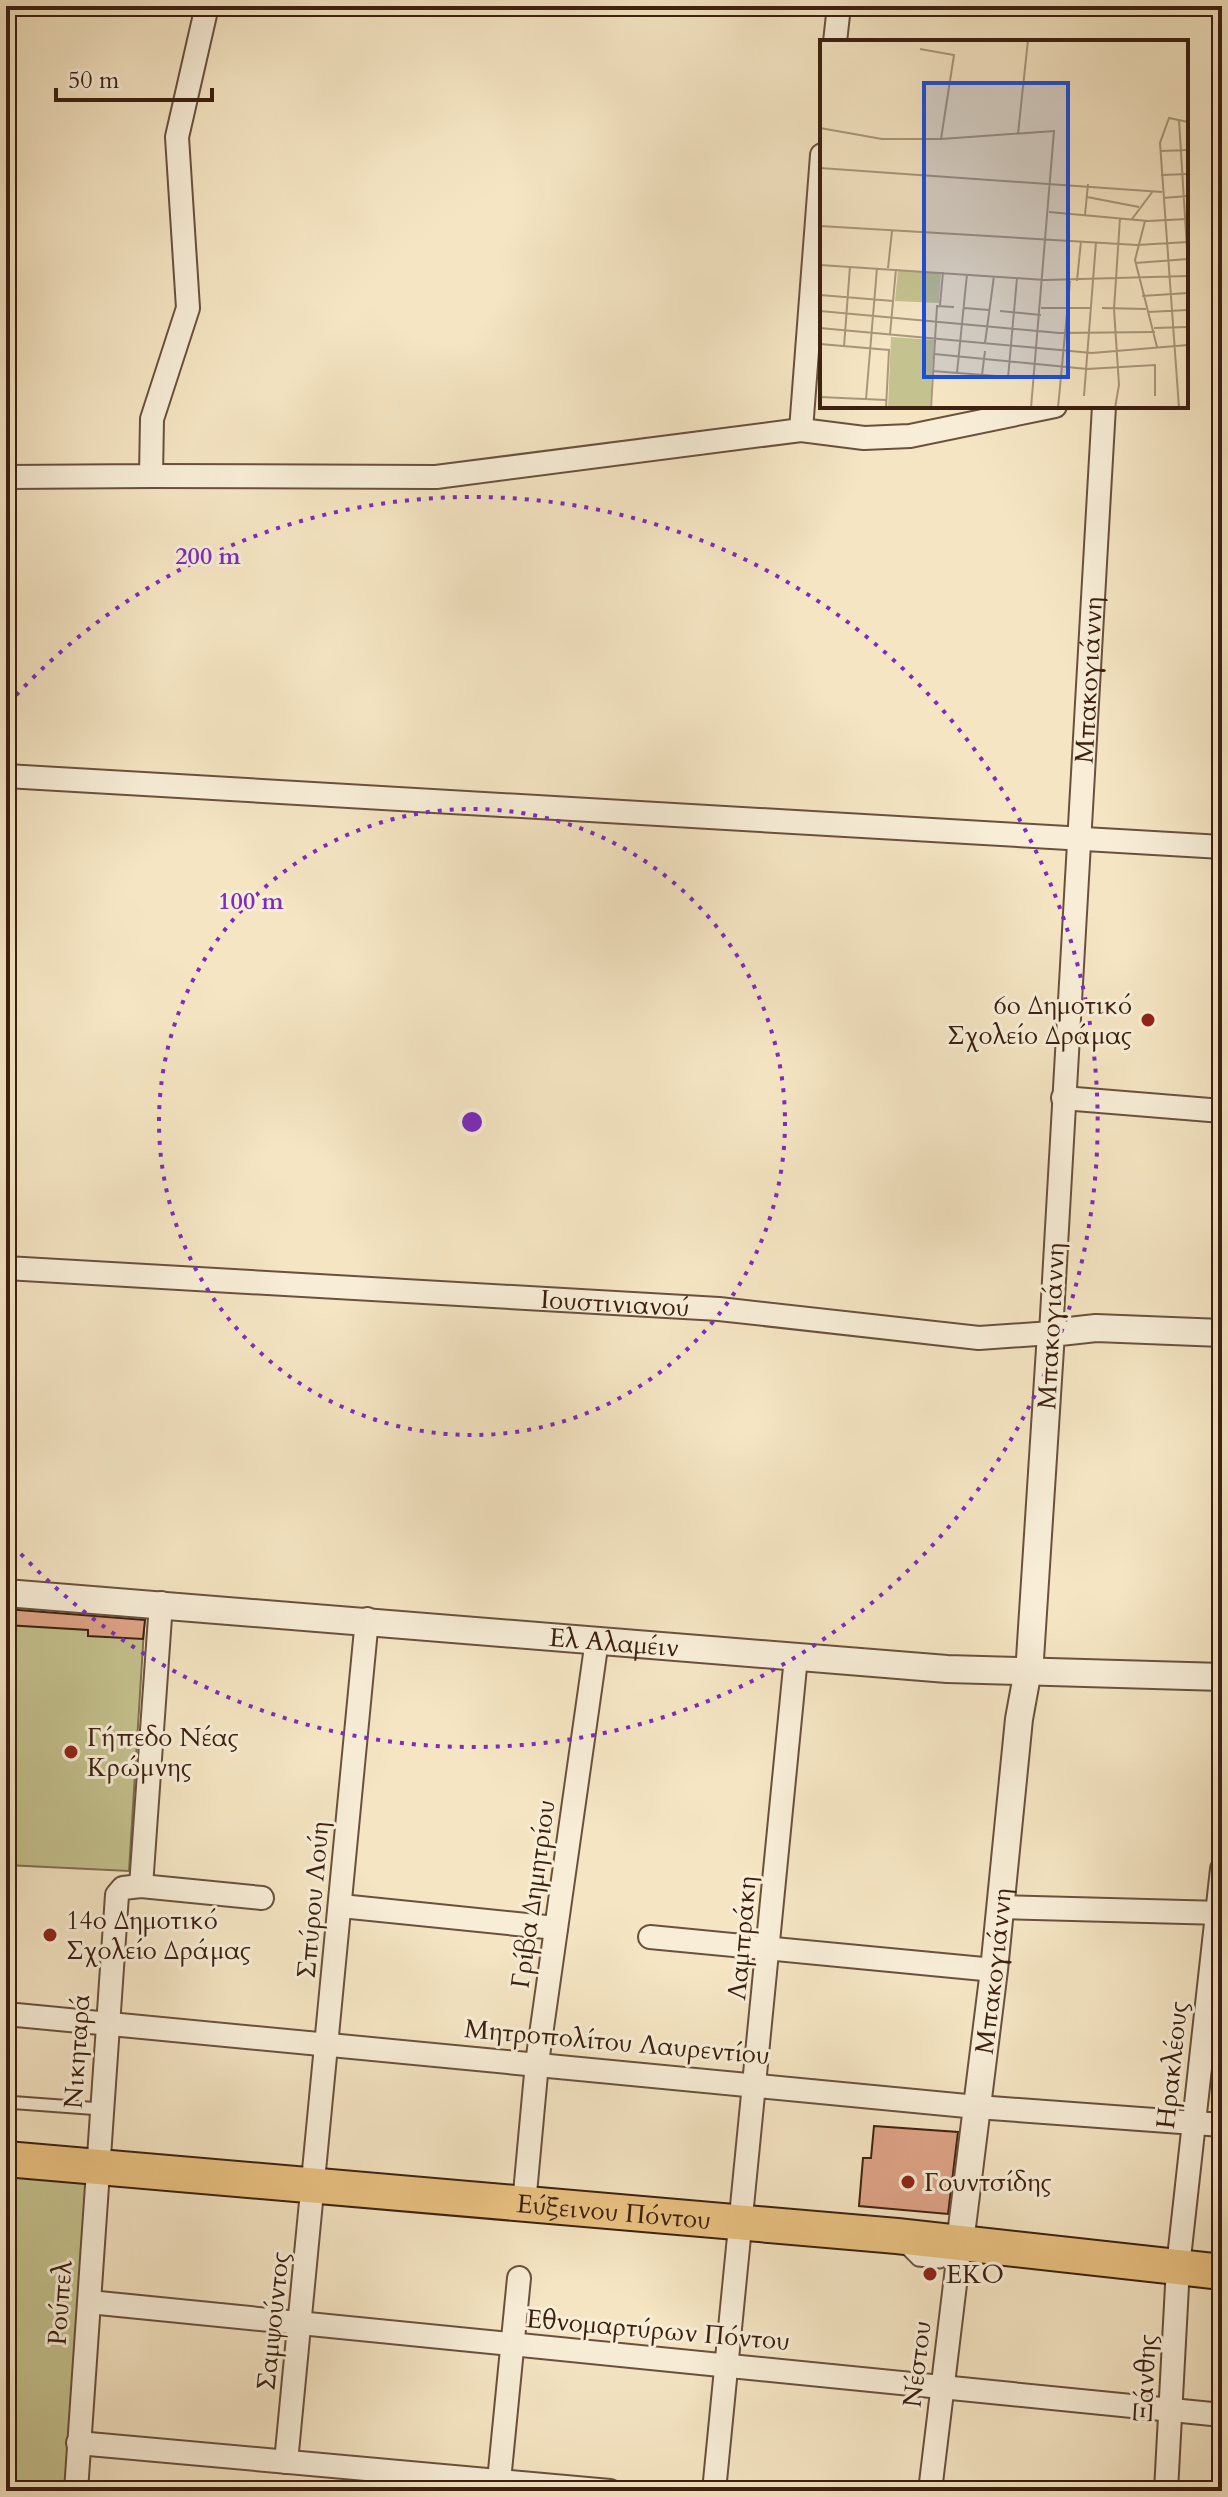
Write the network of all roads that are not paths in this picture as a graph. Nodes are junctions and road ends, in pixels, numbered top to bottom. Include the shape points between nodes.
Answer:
1 (207, 6) edge
2 (839, 6) edge
3 (835, 40) edge
4 (820, 181) edge
5 (1045, 408) edge
6 (1104, 408) edge
7 (801, 430) junction
8 (151, 476) junction
9 (6, 477) edge
10 (6, 776) edge
11 (1078, 839) junction
12 (1222, 847) edge
13 (1063, 1098) junction
14 (1222, 1111) edge
15 (6, 1268) edge
16 (1051, 1333) junction
17 (1222, 1333) edge
18 (6, 1593) edge
19 (161, 1603) junction
20 (367, 1619) junction
21 (597, 1640) junction
22 (796, 1657) junction
23 (1028, 1672) junction
24 (1222, 1677) edge
25 (1222, 1869) edge
26 (130, 1889) junction
27 (262, 1898) dead end
28 (341, 1906) junction
29 (1001, 1907) junction
30 (1220, 1913) edge
31 (556, 1928) junction
32 (650, 1937) dead end
33 (769, 1948) junction
34 (994, 1970) junction
35 (6, 2014) edge
36 (107, 2022) junction
37 (328, 2043) junction
38 (537, 2063) junction
39 (756, 2084) junction
40 (6, 2102) edge
41 (977, 2107) junction
42 (101, 2109) junction
43 (1193, 2124) junction
44 (1222, 2125) edge
45 (6, 2159) edge
46 (98, 2167) junction
47 (315, 2186) junction
48 (524, 2204) junction
49 (743, 2223) junction
50 (960, 2243) junction
51 (1178, 2267) junction
52 (1222, 2272) edge
53 (519, 2278) dead end
54 (89, 2302) junction
55 (301, 2322) junction
56 (513, 2345) junction
57 (726, 2366) junction
58 (943, 2385) junction
59 (1173, 2409) junction
60 (1222, 2415) edge
61 (78, 2443) junction
62 (286, 2462) junction
63 (499, 2481) junction
64 (76, 2491) edge
65 (610, 2491) edge
66 (714, 2491) edge
67 (930, 2491) edge
68 (1166, 2491) edge

1 - 8 street via 177,137 188,308 152,419
2 - 3 street
4 - 7 street
5 - 7 street via 893,438
6 - 11 street, Μπακογιάννη
7 - 8 street via 436,477
8 - 9 street
10 - 11 street
11 - 12 street
11 - 13 street, Μπακογιάννη
13 - 14 street
13 - 16 street, Μπακογιάννη
15 - 16 street, Ιουστινιανού via 761,1312 979,1338
16 - 17 street, Ιουστινιανού via 1096,1328
16 - 23 street, Μπακογιάννη
18 - 19 street, Ελ Αλαμέιν
19 - 20 street, Ελ Αλαμέιν
19 - 26 street, Νικηταρά
20 - 21 street, Ελ Αλαμέιν
20 - 28 street, Σπύρου Λούη
21 - 22 street, Ελ Αλαμέιν
21 - 31 street, Γρίβα Δημητρίου
22 - 23 street, Ελ Αλαμέιν
22 - 33 street, Λαμπράκη
23 - 24 street, Ελ Αλαμέιν
23 - 29 street, Μπακογιάννη
25 - 30 street, Ηρακλέους
26 - 27 street
26 - 36 street, Νικηταρά
28 - 31 street
28 - 37 street, Σπύρου Λούη
29 - 30 street
29 - 34 street, Μπακογιάννη
30 - 43 street, Ηρακλέους
31 - 38 street, Γρίβα Δημητρίου
32 - 33 street
33 - 34 street
33 - 39 street, Λαμπράκη
34 - 41 street, Μπακογιάννη
35 - 36 street, Μητροπολίτου Λαυρεντίου
36 - 37 street, Μητροπολίτου Λαυρεντίου
36 - 42 street, Νικηταρά
37 - 38 street, Μητροπολίτου Λαυρεντίου
37 - 47 street, Σπύρου Λούη
38 - 39 street, Μητροπολίτου Λαυρεντίου
38 - 48 street, Γρίβα Δημητρίου
39 - 41 street, Μητροπολίτου Λαυρεντίου
39 - 49 street, Λαμπράκη
40 - 42 lane
41 - 43 street, Μητροπολίτου Λαυρεντίου
41 - 50 street, Μπακογιάννη
42 - 46 street, Νικηταρά
43 - 44 street, Μητροπολίτου Λαυρεντίου
43 - 51 street, Ηρακλέους
45 - 46 main road, Εύξεινου Πόντου
46 - 47 main road, Εύξεινου Πόντου
46 - 54 street, Ρούπελ
47 - 48 main road, Εύξεινου Πόντου
47 - 55 street, Σαμψούντος
48 - 49 main road, Εύξεινου Πόντου
49 - 50 main road, Εύξεινου Πόντου
49 - 57 street, Λαμπράκη
50 - 51 main road, Εύξεινου Πόντου
50 - 58 street, Νέστου
51 - 52 main road, Εύξεινου Πόντου
51 - 59 street, Ξάνθης
53 - 56 street
54 - 55 street, Εθνομαρτύρων Πόντου
54 - 61 street, Ρούπελ
55 - 56 street, Εθνομαρτύρων Πόντου
55 - 62 street, Σαμψούντος
56 - 57 street, Εθνομαρτύρων Πόντου
56 - 63 street
57 - 58 street, Εθνομαρτύρων Πόντου
57 - 66 street, Λαμπράκη
58 - 59 street, Εθνομαρτύρων Πόντου
58 - 67 street, Νέστου
59 - 60 street, Εθνομαρτύρων Πόντου
59 - 68 street, Ξάνθης
61 - 62 street
61 - 64 street, Ρούπελ
62 - 63 street
63 - 65 street

